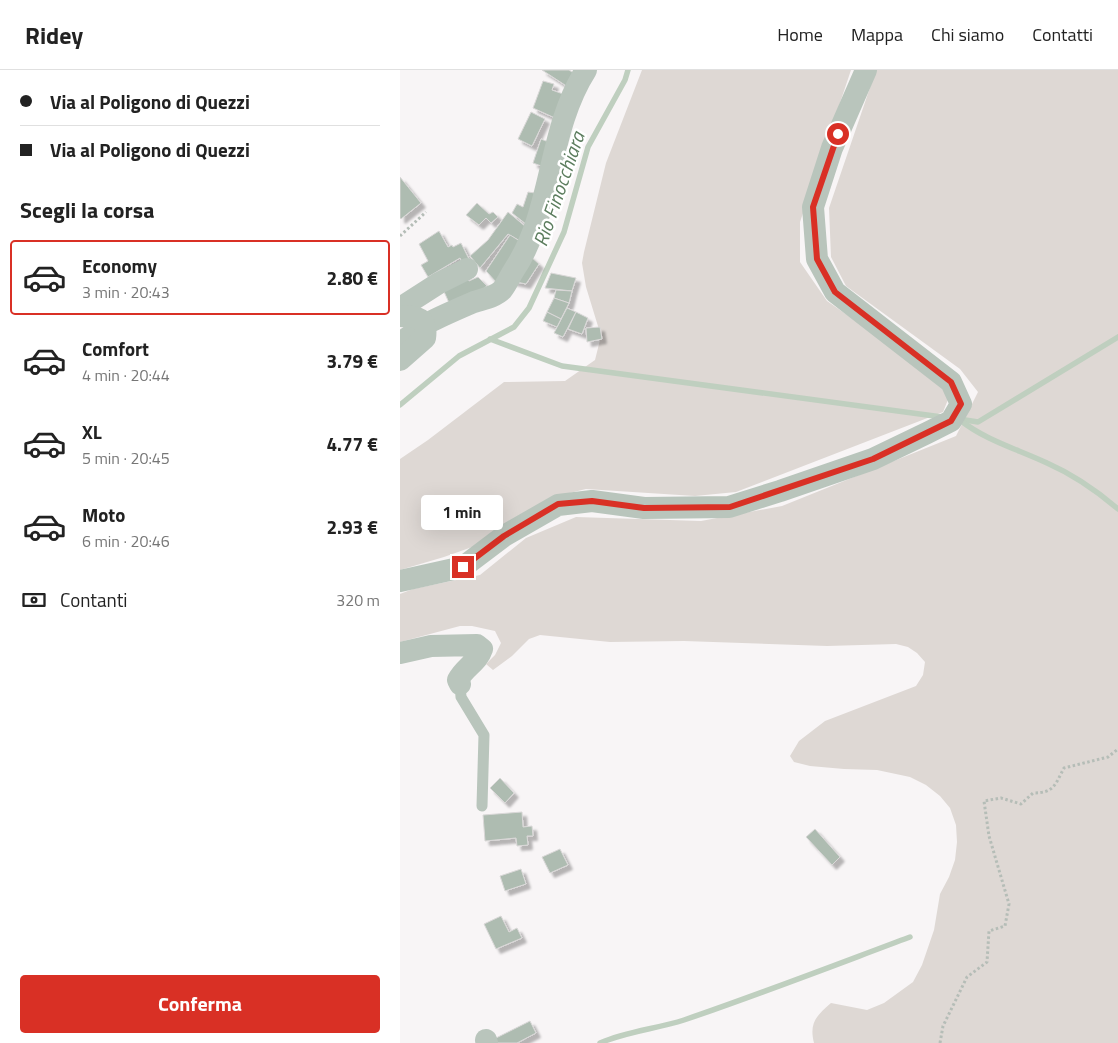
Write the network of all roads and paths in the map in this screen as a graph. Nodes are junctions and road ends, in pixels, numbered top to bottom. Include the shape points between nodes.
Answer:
1 (586, 70) edge
2 (866, 70) edge
3 (426, 212) dead end
4 (400, 236) edge
5 (467, 269) dead end
6 (400, 308) edge
7 (400, 316) edge
8 (416, 331) edge
9 (400, 360) edge
10 (400, 581) edge
11 (400, 653) edge
12 (460, 684) joint
13 (1118, 749) edge
14 (482, 806) dead end
15 (940, 1043) edge

1 - 8 street via 566,108 559,130 538,221 524,254 501,290
2 - 10 street via 832,148 813,207 817,259 835,292 951,382 961,404 951,421 873,459 730,507 644,508 592,501 558,504 504,536 463,567
3 - 4 path
5 - 6 street via 439,282
7 - 9 street, bridge via 419,319 426,332 425,338
11 - 12 street via 431,646 478,645 482,649 480,654 460,675
12 - 14 lane via 461,698 484,734
13 - 15 path via 1108,757 1064,768 1055,785 1045,793 1033,793 1021,804 1001,798 984,801 989,836 1009,904 1005,926 989,931 987,962 967,977 943,1026

